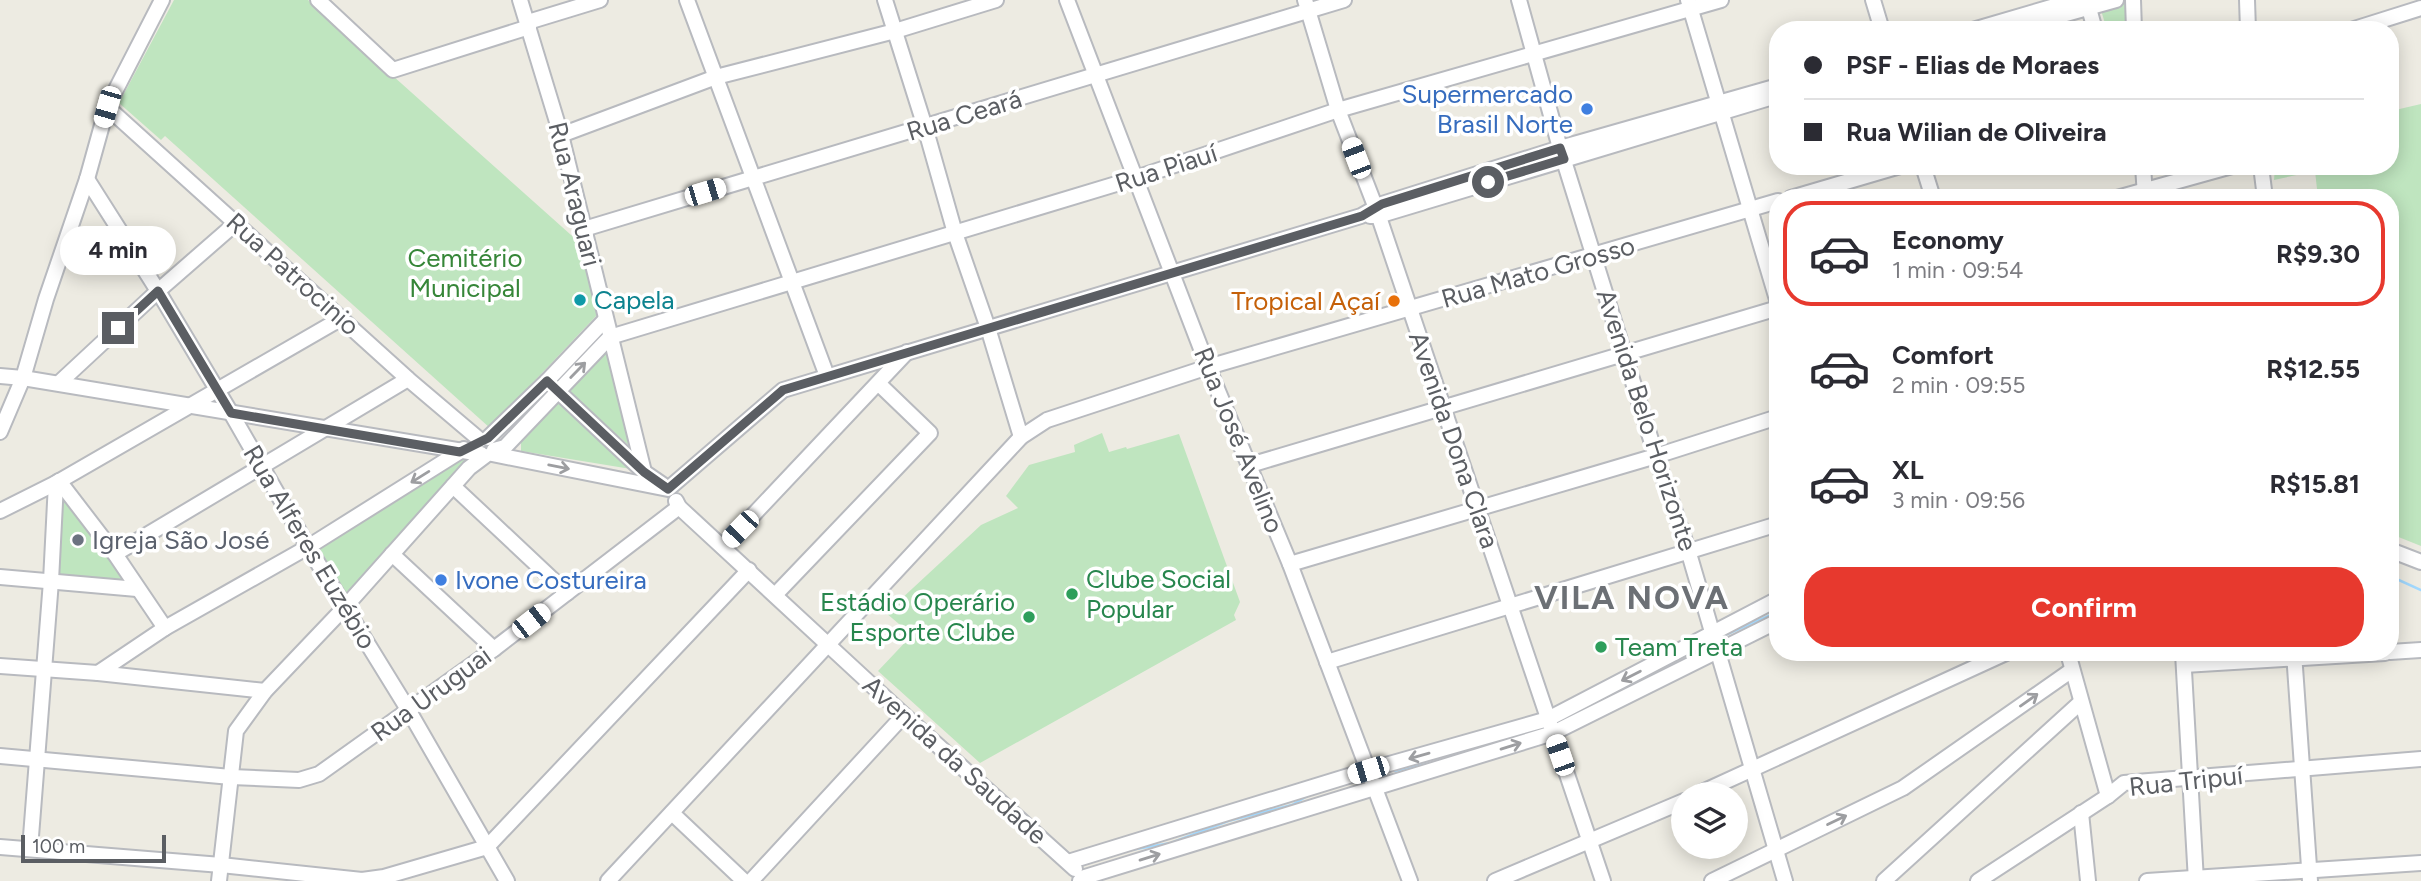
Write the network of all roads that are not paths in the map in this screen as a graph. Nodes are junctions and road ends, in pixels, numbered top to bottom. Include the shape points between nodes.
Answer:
1 (318, 0) edge
2 (520, 0) edge
3 (600, 0) edge
4 (687, 0) edge
5 (886, 0) edge
6 (996, 0) edge
7 (1067, 0) edge
8 (1344, 0) edge
9 (1519, 0) edge
10 (1721, 0) edge
11 (1873, 0) edge
12 (2075, 0) edge
13 (2116, 0) edge
14 (2133, 0) edge
15 (2247, 0) edge
16 (158, 2) edge
17 (2088, 4) edge
18 (1307, 5) edge
19 (1689, 5) edge
20 (2421, 8) edge
21 (1879, 21) edge
22 (2008, 21) edge
23 (2036, 21) edge
24 (2093, 21) edge
25 (2134, 21) edge
26 (2248, 21) edge
27 (2380, 21) edge
28 (528, 24) junction
29 (895, 31) junction
30 (1535, 53) junction
31 (1095, 75) junction
32 (716, 77) junction
33 (1769, 89) edge
34 (1769, 98) edge
35 (107, 107) junction
36 (1719, 108) junction
37 (1338, 110) junction
38 (925, 127) junction
39 (561, 135) junction
40 (1562, 153) junction
41 (1869, 175) edge
42 (2203, 175) edge
43 (753, 178) junction
44 (1136, 178) junction
45 (87, 179) junction
46 (1822, 189) edge
47 (2158, 189) edge
48 (1769, 204) edge
49 (1750, 209) junction
50 (1377, 211) junction
51 (236, 223) junction
52 (584, 229) junction
53 (955, 233) junction
54 (1595, 256) junction
55 (1173, 273) junction
56 (1769, 274) edge
57 (793, 283) junction
58 (158, 291) junction
59 (1769, 308) edge
60 (1409, 310) junction
61 (342, 318) junction
62 (605, 320) junction
63 (988, 328) junction
64 (610, 337) junction
65 (908, 351) junction
66 (1626, 355) junction
67 (1208, 367) junction
68 (0, 376) edge
69 (827, 376) junction
70 (23, 378) junction
71 (408, 379) junction
72 (59, 383) junction
73 (879, 384) junction
74 (553, 386) junction
75 (216, 389) junction
76 (189, 404) junction
77 (1443, 407) junction
78 (231, 413) junction
79 (1769, 421) edge
80 (330, 428) junction
81 (0, 432) edge
82 (1021, 437) junction
83 (486, 448) junction
84 (460, 452) junction
85 (1656, 456) junction
86 (1250, 465) junction
87 (263, 467) junction
88 (644, 472) junction
89 (57, 482) junction
90 (453, 486) junction
91 (668, 489) junction
92 (679, 507) junction
93 (1477, 508) junction
94 (0, 511) edge
95 (1769, 527) edge
96 (308, 547) junction
97 (723, 547) junction
98 (1688, 550) junction
99 (2399, 553) edge
100 (115, 554) junction
101 (392, 554) junction
102 (2421, 562) edge
103 (1290, 564) junction
104 (749, 570) junction
105 (0, 577) edge
106 (51, 582) junction
107 (137, 589) junction
108 (568, 593) junction
109 (775, 595) junction
110 (1769, 604) edge
111 (1512, 606) junction
112 (345, 607) junction
113 (1769, 626) edge
114 (165, 628) junction
115 (1714, 634) junction
116 (829, 645) junction
117 (494, 649) junction
118 (2421, 650) edge
119 (1720, 651) junction
120 (2399, 651) edge
121 (1989, 661) edge
122 (2070, 661) edge
123 (2183, 661) edge
124 (2294, 661) edge
125 (1327, 662) junction
126 (0, 666) edge
127 (43, 669) junction
128 (2072, 670) junction
129 (98, 673) junction
130 (265, 691) junction
131 (2081, 702) junction
132 (409, 711) junction
133 (904, 715) junction
134 (1551, 726) junction
135 (0, 756) edge
136 (37, 759) junction
137 (2421, 759) edge
138 (2303, 769) junction
139 (1368, 770) junction
140 (1752, 771) junction
141 (231, 777) junction
142 (2191, 778) junction
143 (1726, 782) edge
144 (1375, 787) junction
145 (2108, 796) junction
146 (1671, 807) edge
147 (672, 813) junction
148 (2081, 813) junction
149 (1590, 842) junction
150 (0, 846) edge
151 (487, 847) junction
152 (30, 849) junction
153 (1776, 850) junction
154 (2421, 863) edge
155 (221, 865) junction
156 (1079, 874) edge
157 (1994, 876) edge
158 (2309, 876) edge
159 (2196, 879) edge
160 (219, 881) edge
161 (507, 881) edge
162 (608, 881) edge
163 (744, 881) edge
164 (751, 881) edge
165 (1410, 881) edge
166 (1495, 881) edge
167 (1603, 881) edge
168 (1712, 881) edge
169 (1785, 881) edge
170 (1884, 881) edge
171 (1978, 881) edge
172 (2088, 881) edge
173 (2147, 881) edge

1 - 28 street via 393,70
2 - 28 street, Rua Araguari
3 - 28 street
4 - 32 street
5 - 29 street
6 - 29 street
7 - 31 street, Rua José Avelino
8 - 18 street, Rua Ceará
9 - 30 street, Avenida Belo Horizonte
10 - 19 street, Rua Piauí
11 - 21 street
12 - 22 street
13 - 17 street
14 - 25 street
15 - 26 street
16 - 35 street
17 - 23 street
17 - 24 street
18 - 31 street, Rua Ceará
18 - 37 street, Avenida Dona Clara
19 - 30 street, Rua Piauí
19 - 36 street
20 - 27 street
28 - 39 street, Rua Araguari
29 - 32 street
29 - 38 street
30 - 37 street, Rua Piauí
30 - 40 street, Avenida Belo Horizonte
31 - 38 street, Rua Ceará
31 - 44 street, Rua José Avelino
32 - 39 street
32 - 43 street
33 - 36 street
34 - 36 street
35 - 45 street
35 - 51 street, Rua Patrocinio
36 - 40 street
36 - 49 street
37 - 44 street, Rua Piauí
37 - 50 street, Avenida Dona Clara
38 - 43 street, Rua Ceará
38 - 53 street
39 - 52 street, Rua Araguari
40 - 50 street
40 - 54 street, Avenida Belo Horizonte
41 - 46 street
42 - 47 street
43 - 52 street, Rua Ceará
43 - 57 street
44 - 53 street, Rua Piauí
44 - 55 street, Rua José Avelino
45 - 58 street, Rua Alferes Euzébio
45 - 70 street
48 - 49 street, Rua Mato Grosso
49 - 54 street, Rua Mato Grosso
49 - 56 street
50 - 55 street
50 - 60 street, Avenida Dona Clara
51 - 58 street
51 - 61 street, Rua Patrocinio
52 - 62 street, Rua Araguari
53 - 57 street, Rua Piauí
53 - 63 street
54 - 60 street, Rua Mato Grosso
54 - 66 street, Avenida Belo Horizonte
55 - 63 street
55 - 67 street, Rua José Avelino
57 - 64 street, Rua Piauí
57 - 69 street
58 - 72 street
58 - 75 street, Rua Alferes Euzébio
59 - 66 street
60 - 67 street, Rua Mato Grosso
60 - 77 street, Avenida Dona Clara
61 - 71 street, Rua Patrocinio
61 - 75 street
62 - 64 street, Rua Araguari
62 - 74 street
63 - 65 street
63 - 82 street
74 -> 64 street
64 - 88 street, Rua Araguari
65 - 69 street
65 - 73 street
66 - 77 street
66 - 85 street, Avenida Belo Horizonte
67 - 82 street, Rua Mato Grosso via 1047,420
67 - 86 street, Rua José Avelino
68 - 70 street
69 - 91 street via 783,390
70 - 72 street
70 - 81 street
71 - 80 street
71 - 83 street, Rua Patrocinio
72 - 76 street
73 - 97 street
73 - 109 street via 930,433
74 - 83 street
74 - 88 street, Avenida da Saudade
75 - 76 street
75 - 78 street, Rua Alferes Euzébio
76 - 78 street
76 - 89 street
77 - 86 street
77 - 93 street, Avenida Dona Clara
78 - 80 street
78 - 87 street, Rua Alferes Euzébio
79 - 85 street
80 - 84 street
80 - 87 street
82 - 116 street, Rua Mato Grosso
83 - 84 street
83 - 90 street
83 -> 91 street
84 -> 96 street
85 - 93 street
85 - 98 street, Avenida Belo Horizonte
86 - 103 street, Rua José Avelino
87 - 96 street, Rua Alferes Euzébio
87 - 100 street
88 - 91 street, Avenida da Saudade
89 - 94 street
89 - 100 street
89 - 106 street
90 - 101 street
90 - 108 street
91 - 92 street, Avenida da Saudade
92 - 97 street, Avenida da Saudade
92 - 108 street, Rua Uruguai
93 - 103 street
93 - 111 street, Avenida Dona Clara
95 - 98 street
96 - 112 street, Rua Alferes Euzébio
96 - 114 street
97 - 104 street, Avenida da Saudade
98 - 111 street
98 - 115 street, Avenida Belo Horizonte
99 - 102 street
100 - 107 street
101 - 112 street
101 - 117 street
103 - 125 street, Rua José Avelino
104 - 109 street, Avenida da Saudade
104 - 151 street
105 - 106 street
106 - 107 street
106 - 127 street
107 - 114 street
108 - 117 street, Rua Uruguai
109 - 116 street, Avenida da Saudade
110 - 115 street
111 - 125 street
111 - 134 street, Avenida Dona Clara
112 - 130 street
112 - 132 street, Rua Alferes Euzébio
113 - 119 street
114 - 129 street
115 - 119 street, Avenida Belo Horizonte
115 -> 134 street
116 - 133 street, Avenida da Saudade
116 - 147 street, Rua Mato Grosso
117 - 132 street, Rua Uruguai
118 - 120 street
119 - 134 street
119 - 140 street, Avenida Belo Horizonte
121 - 140 street
122 - 128 street
123 - 142 street
124 - 138 street
125 - 139 street, Rua José Avelino
126 - 127 street
127 - 129 street
127 - 136 street
128 - 131 street
153 -> 128 street via 1903,788
129 - 130 street
130 - 141 street via 236,731
131 - 145 street
131 - 170 street
132 - 141 street, Rua Uruguai via 309,778
132 - 151 street, Rua Alferes Euzébio
133 - 156 street, Avenida da Saudade
133 - 164 street
134 -> 139 street
144 -> 134 street
134 - 149 street, Avenida Dona Clara
135 - 136 street, Rua Uruguai
136 - 141 street, Rua Uruguai
136 - 152 street
137 - 138 street, Rua Tripuí
138 - 142 street, Rua Tripuí
138 - 158 street
139 - 144 street, Rua José Avelino
139 - 156 street
140 - 143 street
140 - 153 street, Avenida Belo Horizonte
141 - 155 street
142 - 145 street, Rua Tripuí via 2124,783
142 - 159 street
156 -> 144 street
144 - 165 street, Rua José Avelino
145 - 148 street, Rua Tripuí
146 - 149 street
147 - 162 street, Rua Mato Grosso
147 - 163 street
148 - 157 street, Rua Tripuí
148 - 172 street
149 - 166 street
149 - 167 street, Avenida Dona Clara
150 - 152 street
151 - 155 street via 362,880
151 - 161 street, Rua Alferes Euzébio
152 - 155 street
153 - 168 street
153 - 169 street, Avenida Belo Horizonte
154 - 158 street
155 - 160 street
157 - 171 street, Rua Tripuí
158 - 159 street
159 - 173 street

